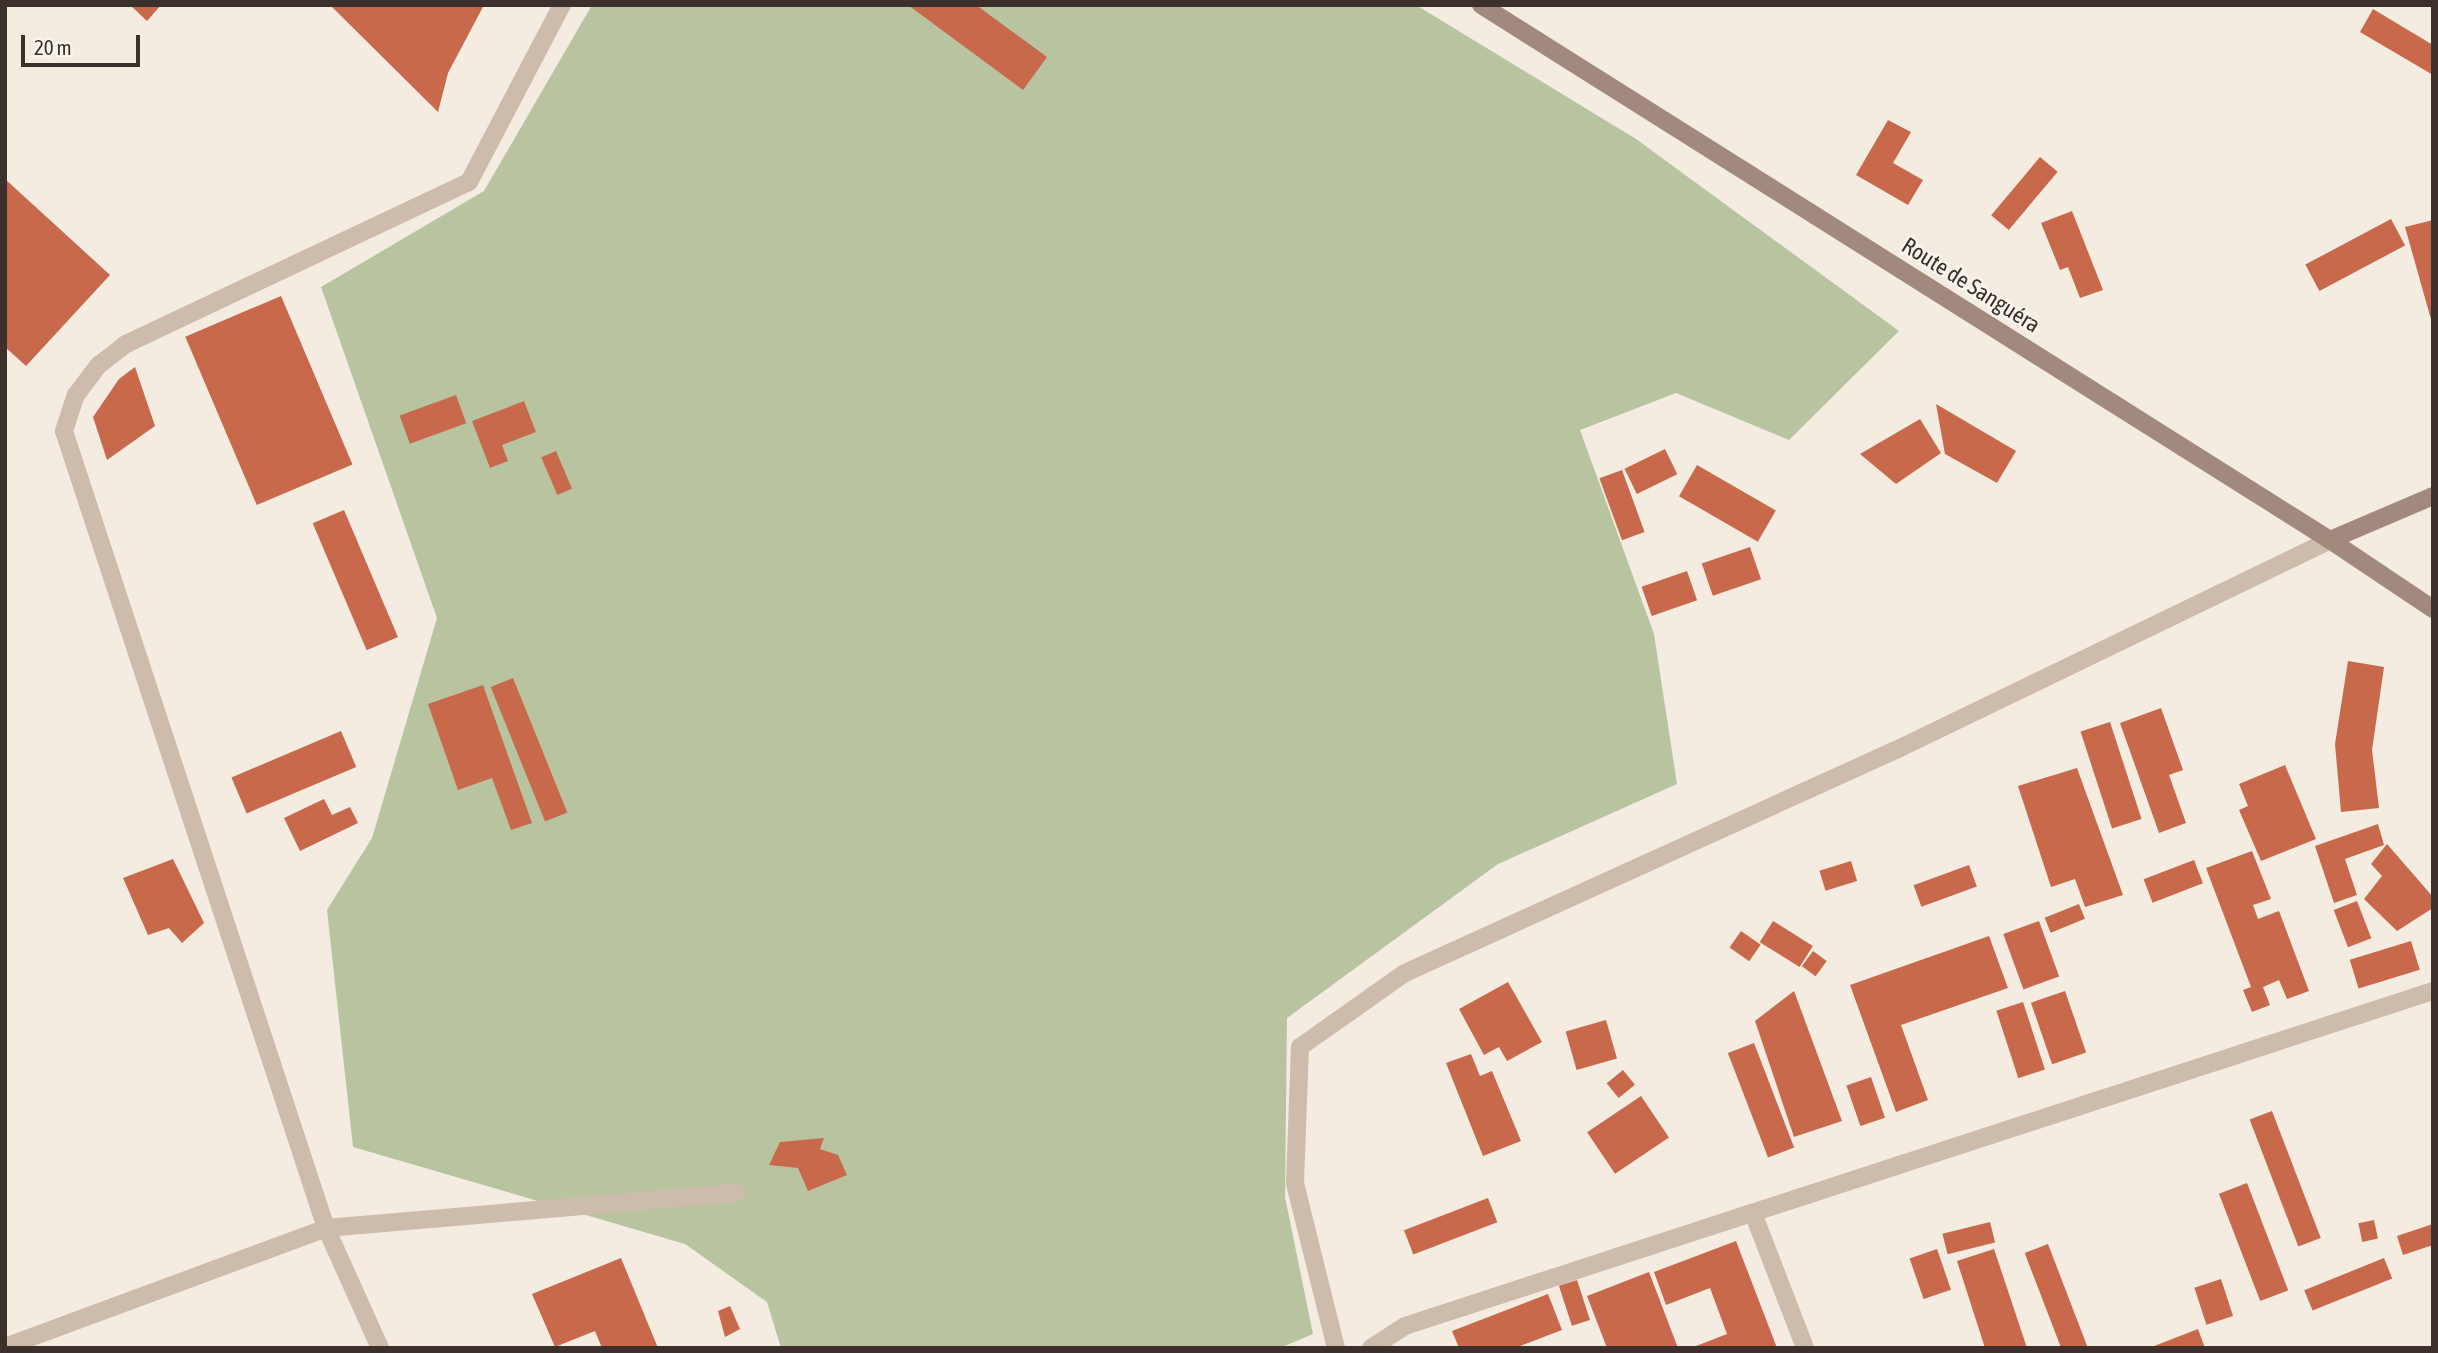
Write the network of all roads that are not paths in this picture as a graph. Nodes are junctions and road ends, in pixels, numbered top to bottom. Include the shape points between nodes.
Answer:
1 (562, 5) edge
2 (1481, 5) edge
3 (2433, 496) edge
4 (2330, 540) junction
5 (2433, 609) edge
6 (2433, 991) edge
7 (737, 1193) dead end
8 (1753, 1213) junction
9 (326, 1228) junction
10 (5, 1347) edge
11 (380, 1348) edge
12 (1336, 1348) edge
13 (1371, 1348) edge
14 (1805, 1348) edge

1 - 9 street via 469,182 126,344 99,366 76,395 64,431
2 - 4 street, Route de Sanguéra
3 - 4 street
4 - 5 street, Route de Sanguéra
4 - 12 street via 1898,749 1405,973 1300,1046 1295,1183
6 - 8 street
7 - 9 street
8 - 13 street via 1405,1326
8 - 14 street
9 - 10 street
9 - 11 street

